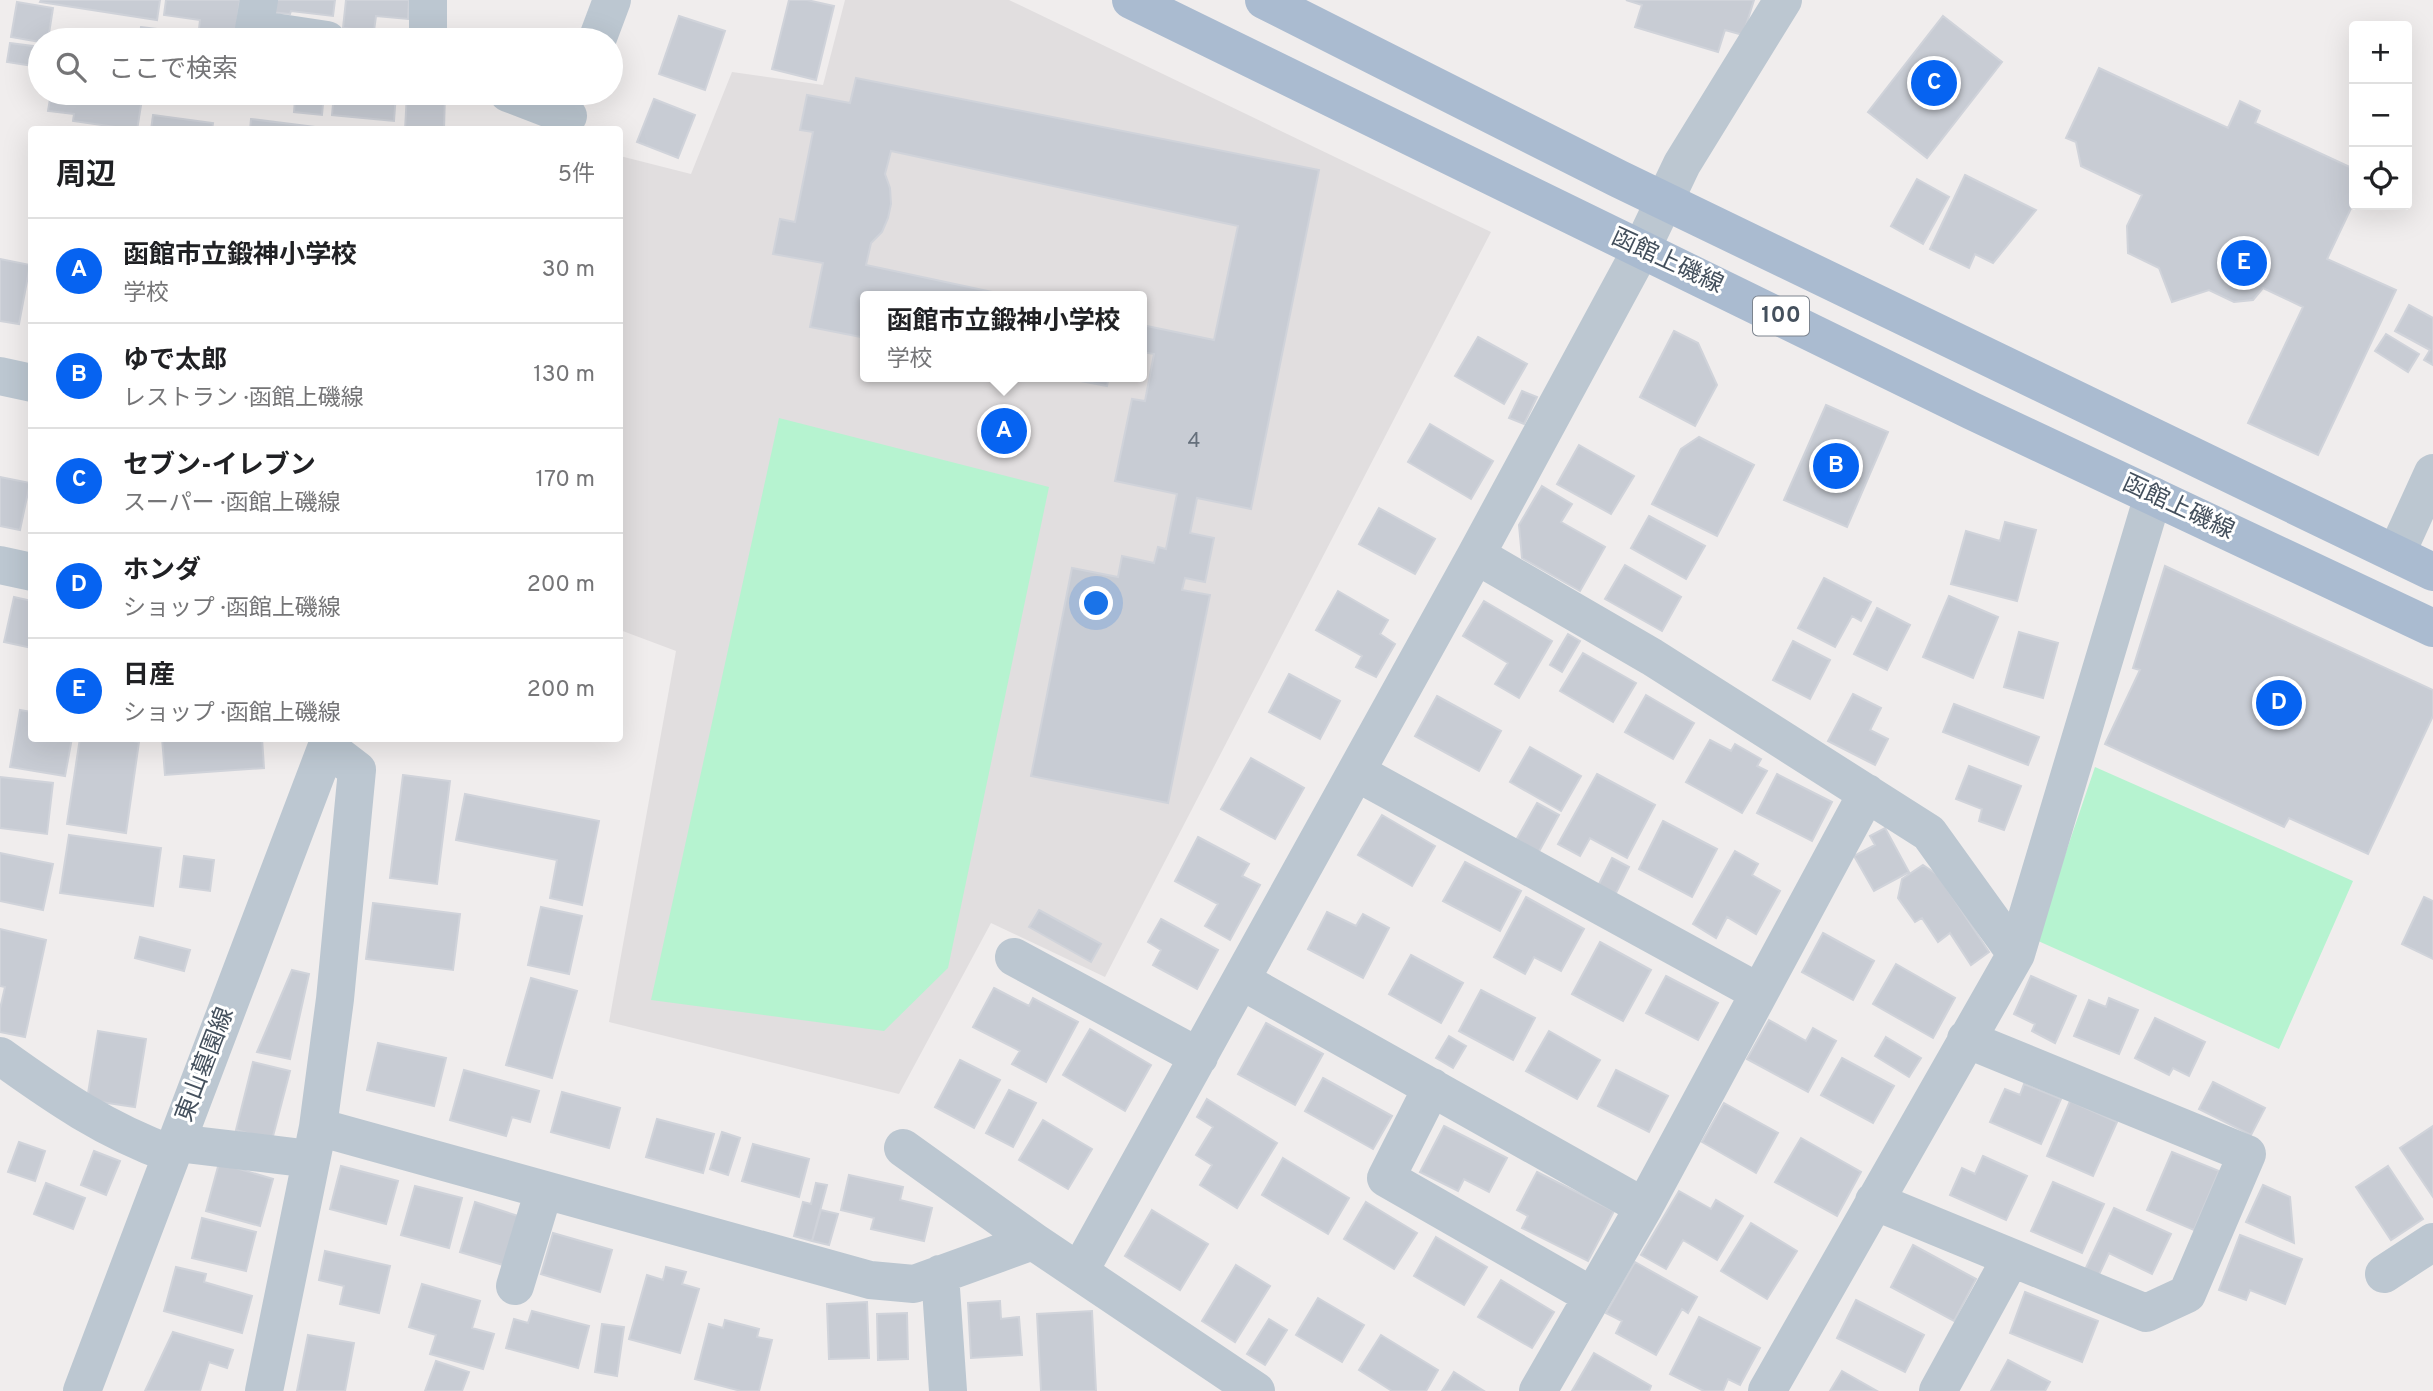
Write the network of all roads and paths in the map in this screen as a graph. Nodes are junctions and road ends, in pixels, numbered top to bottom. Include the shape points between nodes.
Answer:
1 (259, 0) edge
2 (428, 0) edge
3 (612, 0) edge
4 (1131, 0) edge
5 (1264, 0) edge
6 (1783, 0) edge
7 (254, 28) edge
8 (428, 28) edge
9 (602, 28) edge
10 (545, 105) edge
11 (569, 113) edge
12 (1665, 201) junction
13 (1641, 250) junction
14 (0, 376) edge
15 (28, 382) edge
16 (2433, 473) edge
17 (2153, 496) junction
18 (2396, 554) junction
19 (1476, 555) junction
20 (0, 565) edge
21 (28, 571) edge
22 (2433, 572) edge
23 (2433, 628) edge
24 (329, 743) edge
25 (1356, 772) junction
26 (1867, 793) junction
27 (2016, 954) junction
28 (1014, 957) dead end
29 (1242, 981) junction
30 (1758, 992) junction
31 (1966, 1039) junction
32 (0, 1056) edge
33 (1199, 1057) junction
34 (1433, 1087) junction
35 (315, 1143) junction
36 (903, 1148) dead end
37 (174, 1149) junction
38 (544, 1190) junction
39 (1874, 1201) junction
40 (1644, 1207) junction
41 (1033, 1241) junction
42 (2433, 1242) edge
43 (2011, 1258) junction
44 (1079, 1272) junction
45 (940, 1275) junction
46 (2384, 1275) dead end
47 (515, 1286) dead end
48 (1592, 1296) junction
49 (82, 1391) edge
50 (264, 1391) edge
51 (948, 1391) edge
52 (1256, 1391) edge
53 (1538, 1391) edge
54 (1767, 1391) edge
55 (1938, 1391) edge

1 - 7 street
2 - 8 street
3 - 9 street
4 - 13 main road, 函館上磯線 / 100
5 - 12 main road, 100
6 - 12 street via 1682,164
10 - 11 street
12 - 13 street
12 - 18 main road, 100
13 - 17 main road, 函館上磯線 / 100
13 - 19 street
14 - 15 street
16 - 18 street
17 - 23 main road, 函館上磯線 / 100
17 - 27 street
18 - 22 main road, 100
19 - 25 street
19 - 26 street via 1652,657
20 - 21 street
24 - 35 street via 357,771
24 - 37 street, 東山墓園線
25 - 29 street
25 - 30 street
26 - 27 street via 1929,833
26 - 30 street
27 - 31 street
28 - 33 street
29 - 33 street
29 - 34 street
30 - 40 street
31 - 39 street
31 - 43 street via 2247,1154 2187,1294 2146,1313
32 - 37 street via 64,1103 135,1141
33 - 44 street
34 - 40 street
34 - 48 street via 1385,1178
35 - 37 street
35 - 38 street
35 - 50 street
36 - 41 street
37 - 49 street, 東山墓園線
38 - 45 street via 870,1280 914,1284
38 - 47 street
39 - 43 street
39 - 54 street
40 - 48 street
41 - 44 street
41 - 45 street
42 - 46 street
43 - 55 street
44 - 52 street
45 - 51 street
48 - 53 street

